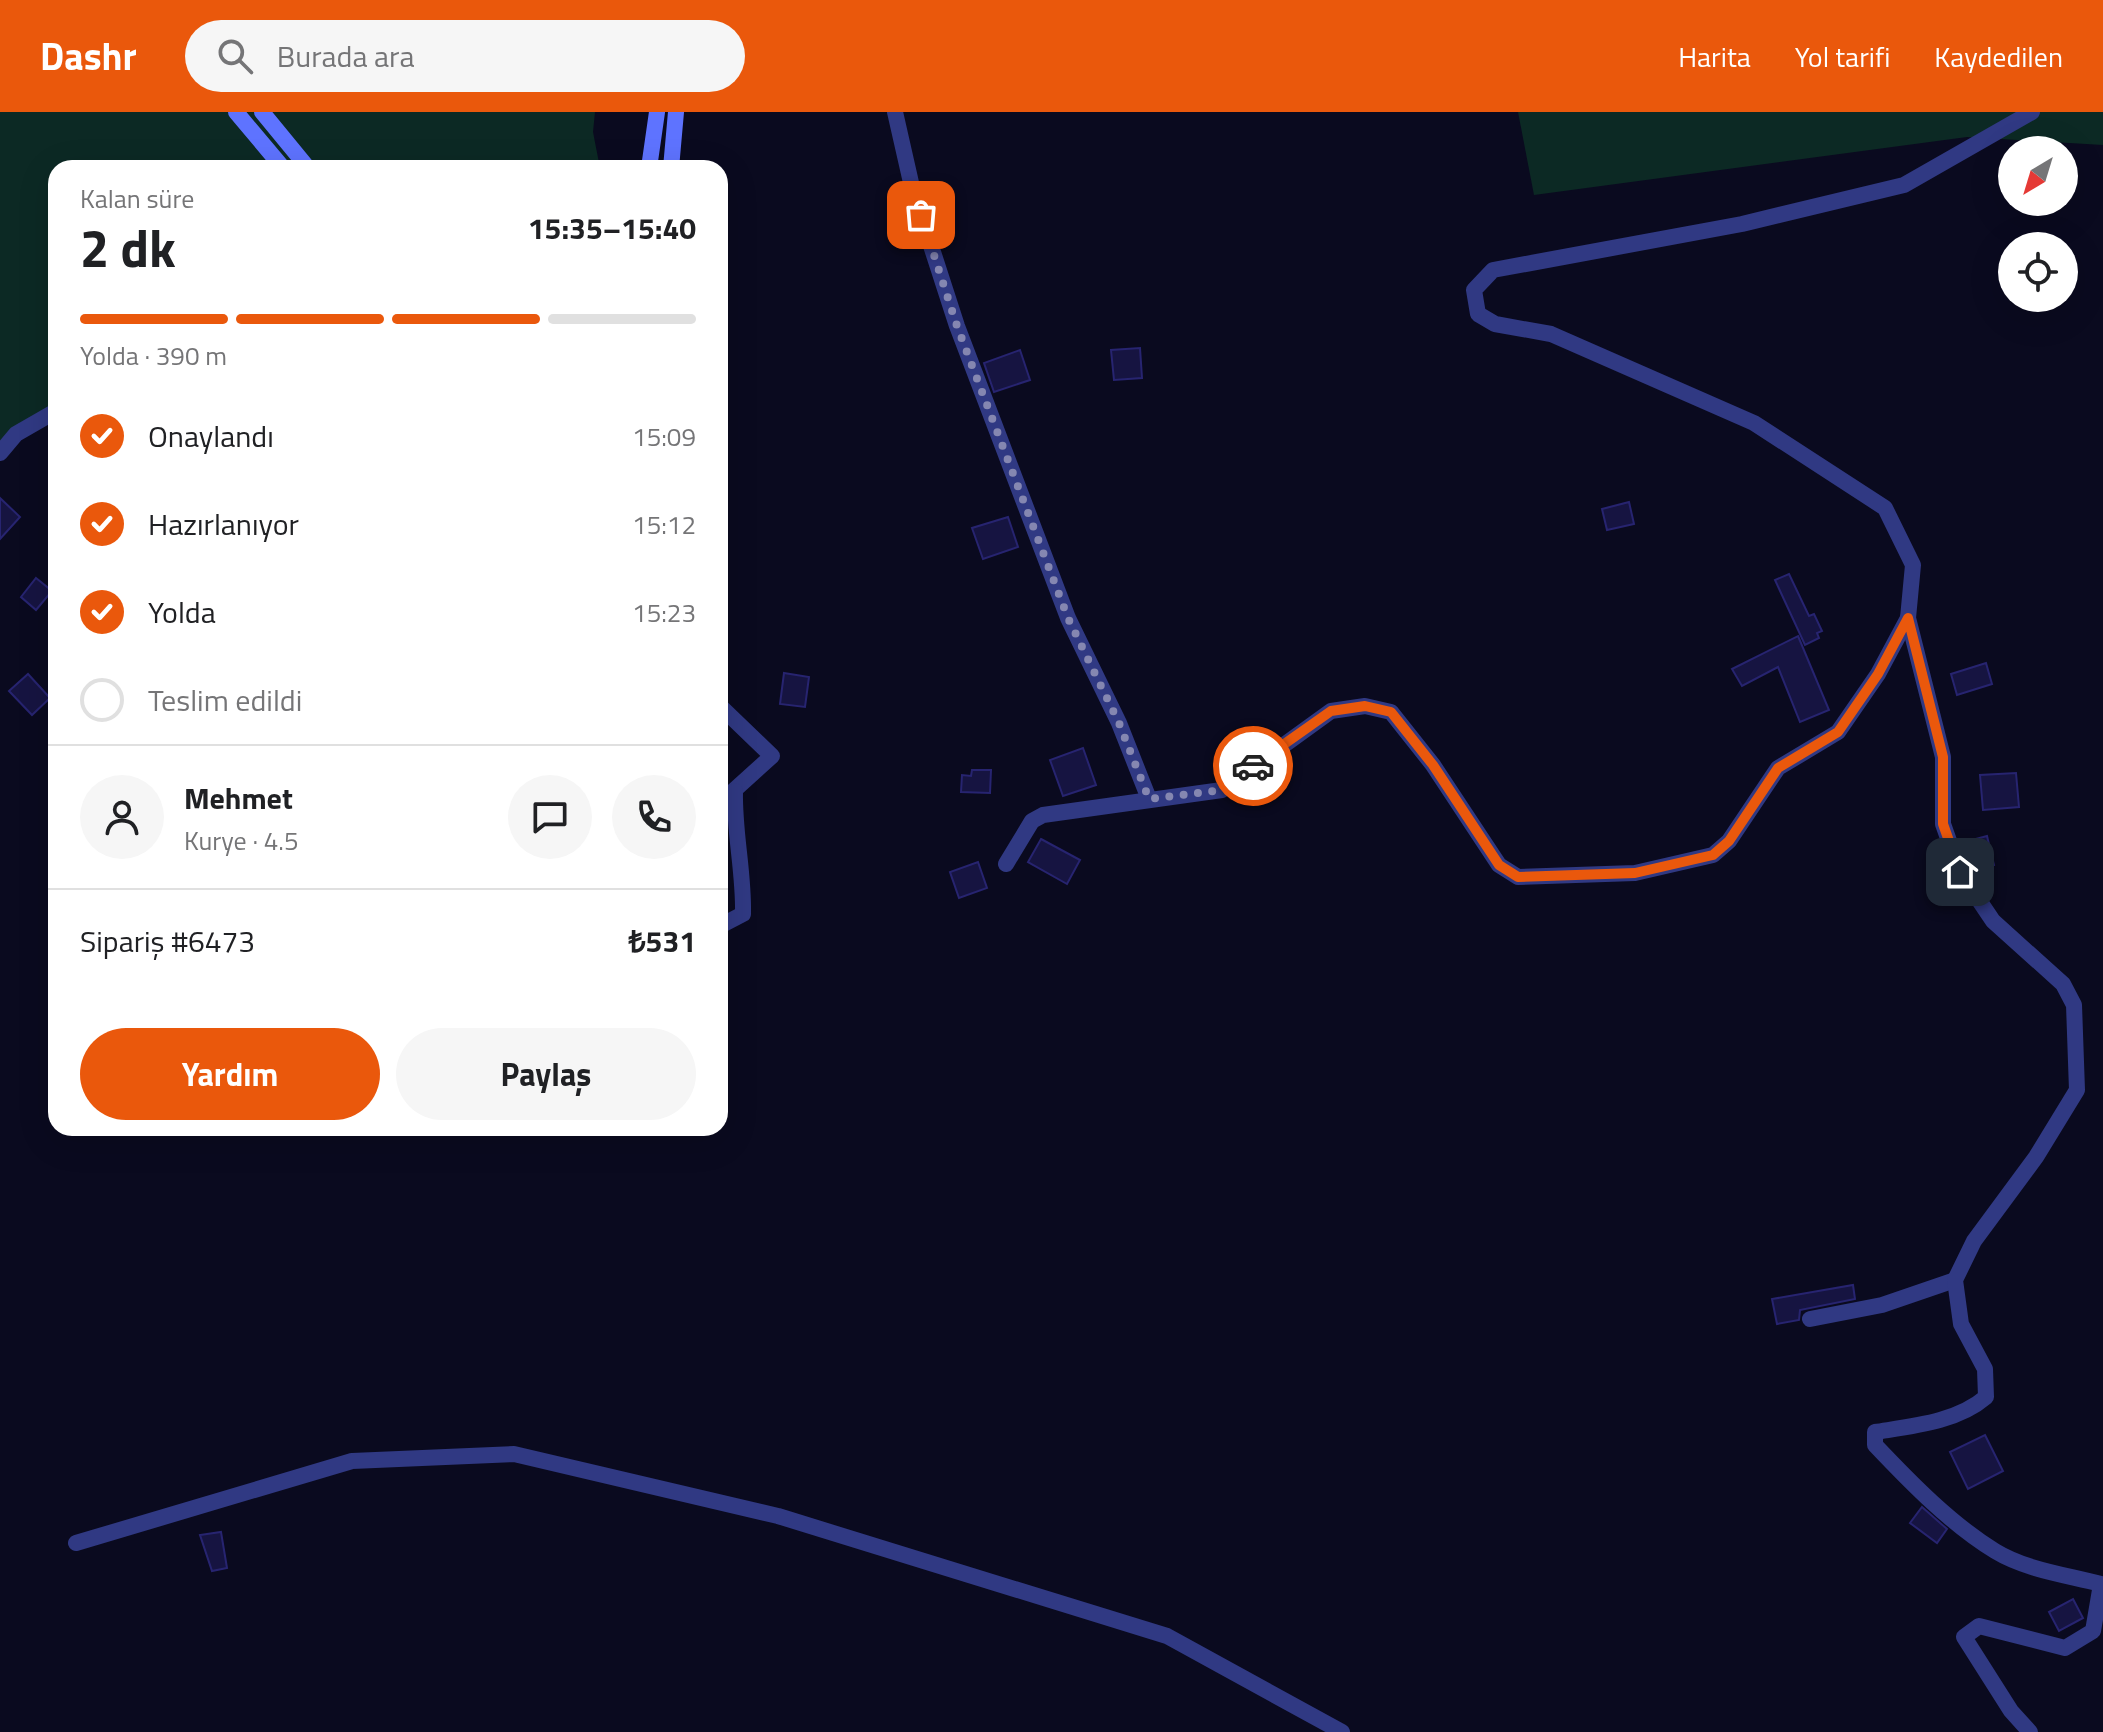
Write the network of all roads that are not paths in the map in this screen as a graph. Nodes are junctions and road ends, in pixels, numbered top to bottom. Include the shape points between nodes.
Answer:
1 (236, 112) edge
2 (262, 112) edge
3 (657, 112) edge
4 (676, 112) edge
5 (895, 112) edge
6 (2032, 112) edge
7 (276, 160) edge
8 (301, 160) edge
9 (650, 160) edge
10 (672, 160) edge
11 (48, 416) edge
12 (0, 453) edge
13 (1908, 618) junction
14 (728, 714) edge
15 (735, 791) junction
16 (728, 797) edge
17 (1149, 799) junction
18 (1006, 864) dead end
19 (728, 922) edge
20 (1955, 1280) junction
21 (1810, 1319) dead end
22 (76, 1543) dead end
23 (1342, 1732) edge
24 (2030, 1732) edge

1 - 7 main road
2 - 8 main road
3 - 9 main road
4 - 10 main road
5 - 17 street via 912,187 957,326 1068,618
6 - 13 street via 1904,185 1742,224 1493,270 1474,290 1478,314 1495,324 1551,334 1754,423 1885,508 1913,565
11 - 12 street via 16,434
13 - 17 street via 1838,732 1778,768 1729,841 1713,855 1635,873 1518,877 1499,865 1391,712 1365,706 1331,711 1222,790
13 - 20 street via 1943,757 1943,824 1960,872 1993,921 2063,984 2074,1005 2077,1090 1974,1241
14 - 15 street via 772,756
15 - 16 street
15 - 19 street via 743,914
17 - 18 street via 1043,815 1032,821
20 - 21 street via 1882,1305
20 - 24 street via 1961,1324 1985,1369 1986,1397 1970,1410 1875,1432 1875,1445 1905,1477 1996,1552 2101,1584 2093,1631 2065,1648 1979,1626 1964,1637
22 - 23 street via 352,1461 514,1454 778,1516 1167,1636

